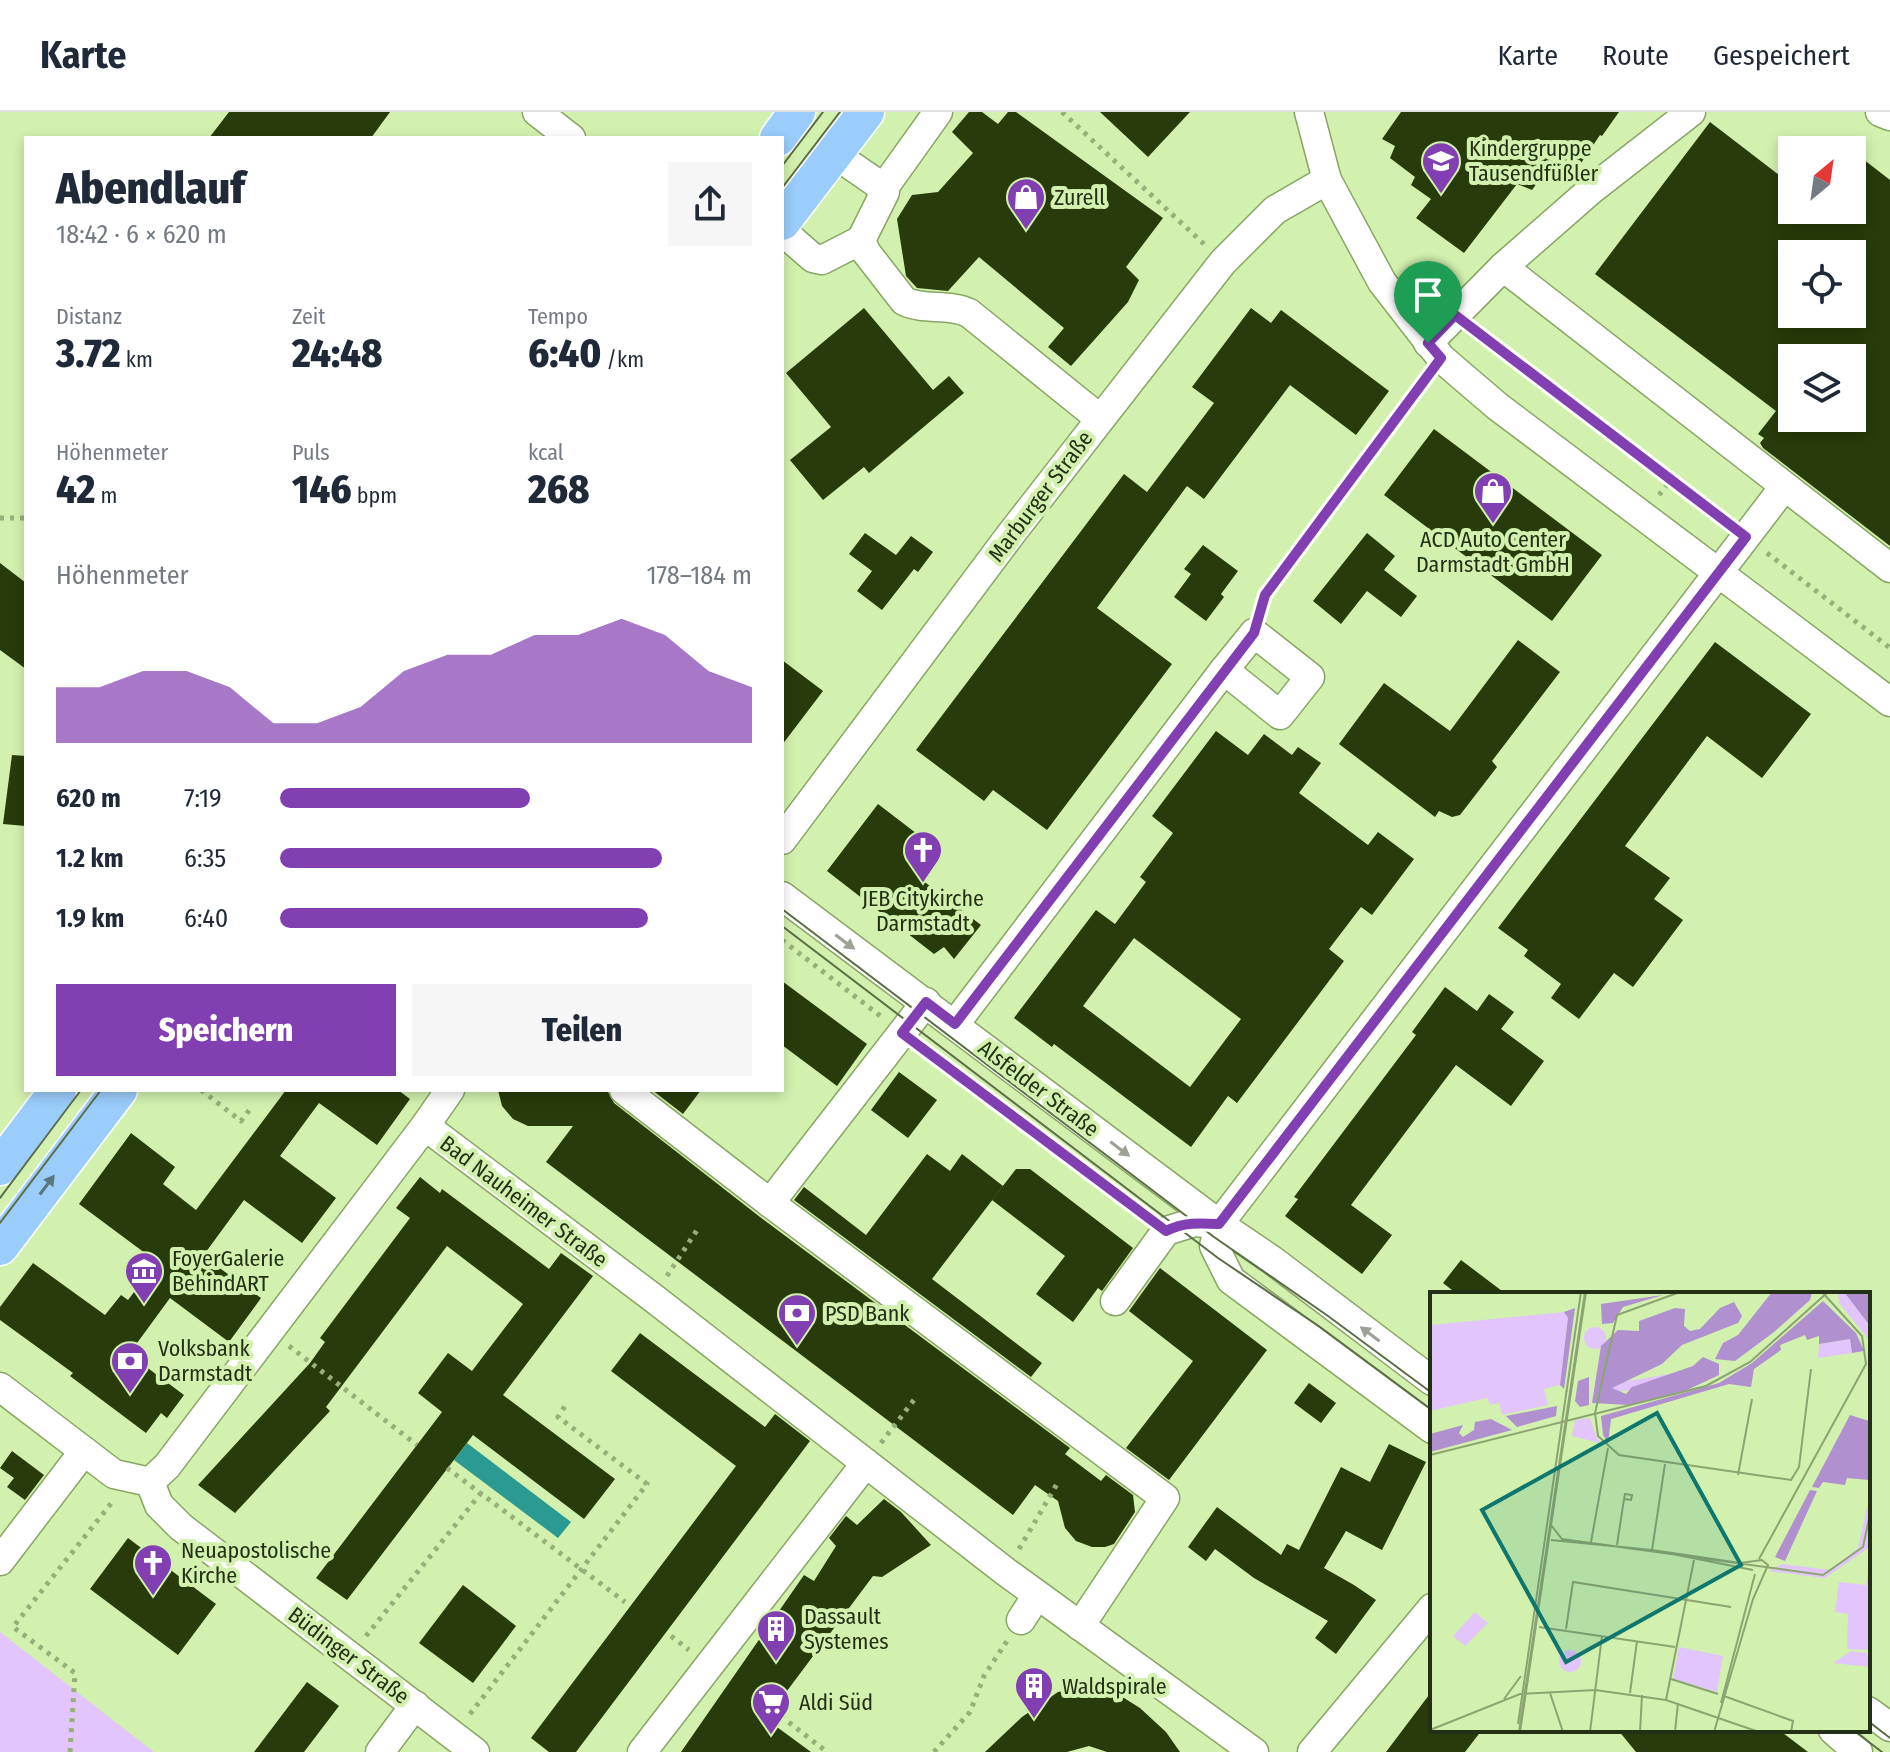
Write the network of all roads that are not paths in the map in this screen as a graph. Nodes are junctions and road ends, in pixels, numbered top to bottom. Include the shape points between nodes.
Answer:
1 (537, 112) edge
2 (797, 112) edge
3 (866, 112) edge
4 (938, 112) edge
5 (1309, 112) edge
6 (1691, 112) edge
7 (1880, 112) edge
8 (1890, 116) edge
9 (568, 136) edge
10 (779, 136) edge
11 (846, 162) dead end
12 (1327, 180) junction
13 (883, 189) junction
14 (784, 219) edge
15 (784, 233) edge
16 (861, 240) junction
17 (1503, 267) junction
18 (1434, 350) junction
19 (1099, 418) junction
20 (1784, 487) junction
21 (1890, 568) edge
22 (1719, 572) junction
23 (1224, 670) junction
24 (1890, 702) edge
25 (784, 837) edge
26 (784, 897) edge
27 (926, 1002) junction
28 (955, 1024) junction
29 (56, 1092) edge
30 (117, 1092) edge
31 (449, 1092) edge
32 (627, 1092) edge
33 (425, 1126) junction
34 (0, 1167) edge
35 (770, 1203) junction
36 (1219, 1224) junction
37 (0, 1247) edge
38 (1115, 1301) dead end
39 (1430, 1379) edge
40 (0, 1387) edge
41 (1430, 1428) edge
42 (84, 1451) junction
43 (866, 1463) junction
44 (140, 1480) junction
45 (0, 1561) edge
46 (1037, 1595) junction
47 (1430, 1610) edge
48 (1021, 1620) road end
49 (1080, 1626) junction
50 (415, 1705) junction
51 (1870, 1712) edge
52 (1890, 1727) edge
53 (1835, 1732) edge
54 (464, 1744) edge
55 (380, 1752) edge
56 (642, 1752) edge
57 (1254, 1752) edge
58 (1312, 1752) edge
59 (1858, 1752) edge

1 - 9 street
2 - 10 main road
3 - 14 main road
4 - 13 street
5 - 12 street
6 - 17 street
7 - 8 street
11 - 13 street
12 - 18 street via 1382,282
12 - 19 street, Marburger Straße via 1275,210 1223,262
13 - 16 street via 884,199
15 - 16 street via 822,260
16 - 19 street via 904,301 969,313
17 - 18 street via 1455,315
17 - 20 street
18 - 22 street via 1497,406
19 - 25 street, Marburger Straße
20 - 21 street
20 - 22 street
22 - 24 street
22 - 36 street
23 - 23 street via 1254,633 1310,677 1280,715
23 - 28 street
26 -> 27 street, Alsfelder Straße
27 - 28 street, Alsfelder Straße
27 - 35 street via 817,1129
28 -> 36 street, Alsfelder Straße
29 - 34 main road
37 -> 30 main road
31 - 33 street
32 - 35 street
33 - 43 street, Bad Nauheimer Straße
33 - 44 street, Bad Nauheimer Straße via 275,1336 167,1466
35 - 49 street via 1165,1498
36 - 38 street via 1195,1222 1166,1231
39 -> 36 street, Alsfelder Straße
36 - 41 street via 1214,1246 1231,1280
40 - 42 street
42 - 44 street via 114,1474
42 - 45 street
43 - 46 street, Bad Nauheimer Straße
43 - 56 street via 832,1492
44 - 50 street, Büdinger Straße via 181,1527
46 - 48 street
46 - 49 street, Bad Nauheimer Straße
47 - 58 street
49 - 57 street, Bad Nauheimer Straße
50 - 54 street, Büdinger Straße
50 - 55 street
51 - 52 street
53 - 59 street

